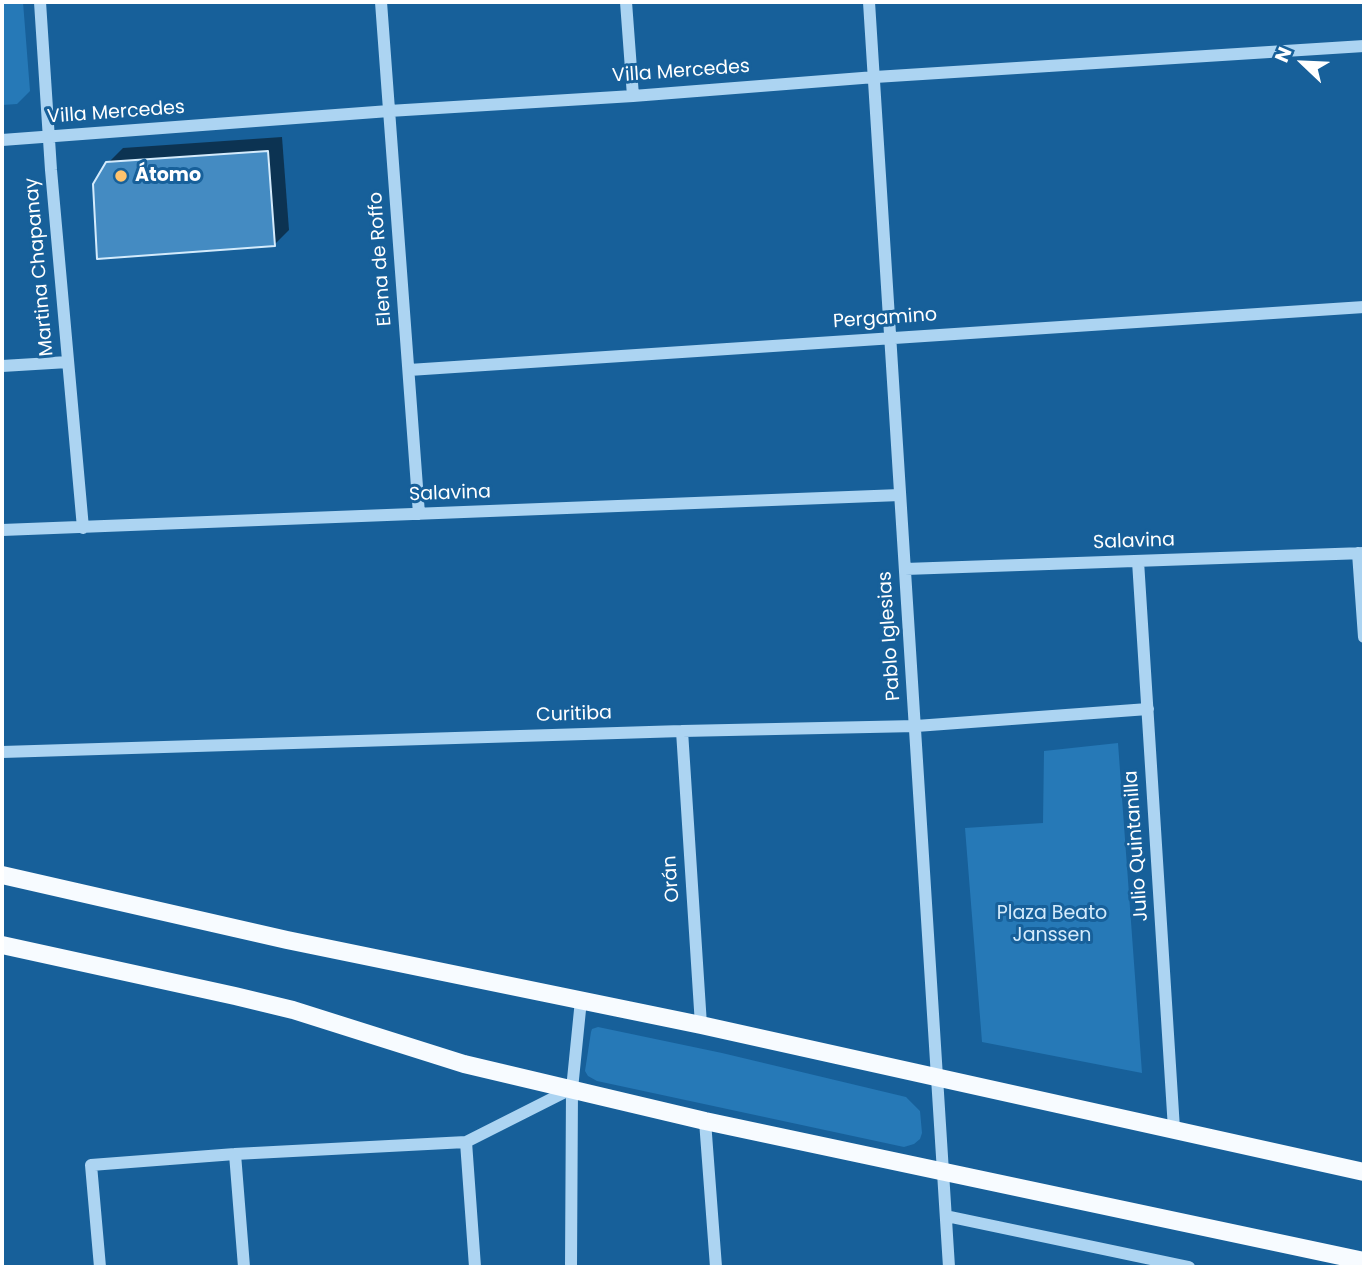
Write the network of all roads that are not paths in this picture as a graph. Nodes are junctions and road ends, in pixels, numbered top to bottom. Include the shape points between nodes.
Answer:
1 (40, 2) edge
2 (381, 2) edge
3 (626, 2) edge
4 (869, 2) edge
5 (1364, 46) edge
6 (875, 77) junction
7 (633, 96) junction
8 (389, 111) junction
9 (48, 138) junction
10 (2, 140) edge
11 (1364, 307) edge
12 (891, 337) junction
13 (68, 362) junction
14 (2, 366) edge
15 (409, 370) junction
16 (900, 495) junction
17 (419, 514) junction
18 (83, 528) junction
19 (2, 530) edge
20 (1361, 553) edge
21 (1138, 561) junction
22 (905, 569) junction
23 (1364, 637) edge
24 (1147, 709) junction
25 (916, 726) junction
26 (682, 731) junction
27 (2, 752) edge
28 (2, 875) edge
29 (2, 945) edge
30 (581, 1000) junction
31 (701, 1025) junction
32 (937, 1077) junction
33 (572, 1089) junction
34 (705, 1121) junction
35 (1174, 1129) junction
36 (466, 1142) junction
37 (235, 1154) junction
38 (942, 1171) junction
39 (1364, 1171) edge
40 (946, 1216) junction
41 (1364, 1261) edge
42 (100, 1267) edge
43 (244, 1267) edge
44 (475, 1267) edge
45 (571, 1267) edge
46 (716, 1267) edge
47 (949, 1267) edge
48 (1189, 1267) edge

1 - 9 street, Martina Chapanay
2 - 8 street, Elena de Roffo
3 - 7 street
4 - 6 street, Pablo Iglesias
5 - 6 street, Villa Mercedes
6 - 7 street, Villa Mercedes
6 - 12 street, Pablo Iglesias
7 - 8 street, Villa Mercedes
8 - 9 street, Villa Mercedes
8 - 15 street, Elena de Roffo
9 - 10 street, Villa Mercedes
9 - 13 street, Martina Chapanay
11 - 12 street, Pergamino
12 - 15 street, Pergamino
12 - 16 street, Pablo Iglesias
13 - 14 street
13 - 18 street, Martina Chapanay
15 - 17 street, Elena de Roffo
16 - 17 street, Salavina
16 - 22 street, Pablo Iglesias
17 - 18 street, Salavina
18 - 19 street, Salavina
20 - 21 street, Salavina
20 - 23 street
21 - 22 street, Salavina
21 - 24 street, Julio Quintanilla
22 - 25 street, Pablo Iglesias
24 - 25 street, Curitiba
24 - 35 street, Julio Quintanilla
25 - 26 street, Curitiba
25 - 32 street, Pablo Iglesias
26 - 27 street, Curitiba
26 - 31 street, Orán
28 - 30 main road
29 - 33 main road via 270,1004 464,1064
30 - 31 main road
30 - 33 street
31 - 32 main road
32 - 35 main road
32 - 38 street, Pablo Iglesias
33 - 34 main road
33 - 36 street
33 - 45 street
34 - 38 main road
34 - 46 street
35 - 39 main road
36 - 37 street
36 - 44 street
37 - 42 street via 91,1164
37 - 43 street
38 - 40 street, Pablo Iglesias
38 - 41 main road
40 - 47 street, Pablo Iglesias
40 - 48 street

